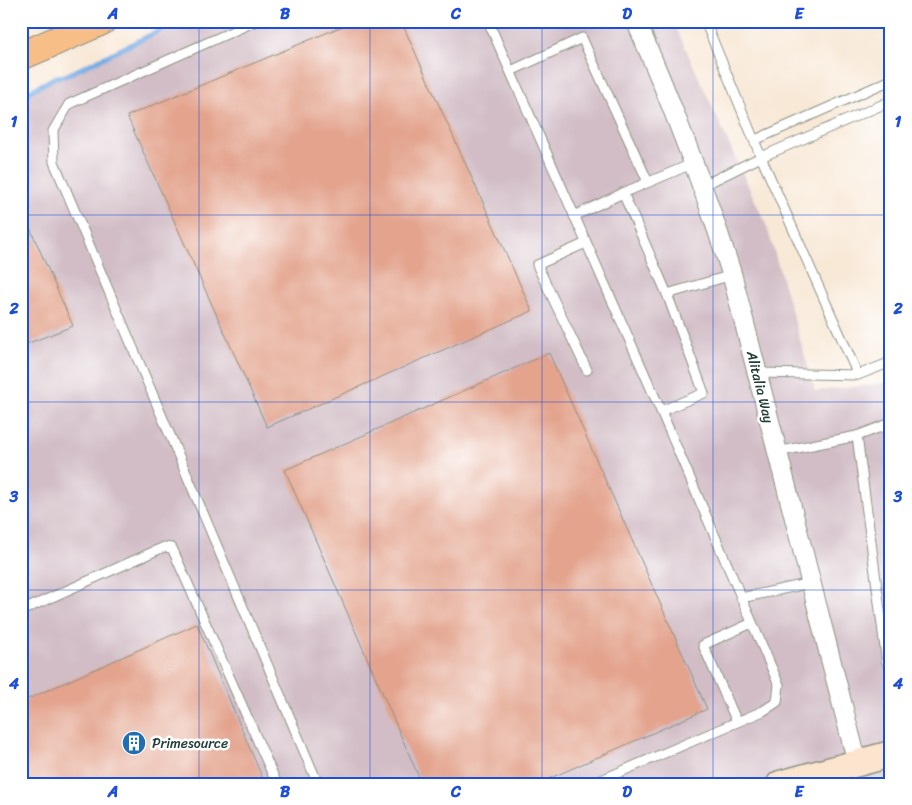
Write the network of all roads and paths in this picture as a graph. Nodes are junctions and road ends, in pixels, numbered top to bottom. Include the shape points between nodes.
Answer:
1 (102, 21) edge
2 (256, 21) edge
3 (488, 21) edge
4 (705, 21) edge
5 (640, 23) edge
6 (21, 56) edge
7 (511, 71) junction
8 (891, 80) edge
9 (891, 101) edge
10 (754, 140) junction
11 (761, 157) junction
12 (694, 163) junction
13 (648, 182) junction
14 (702, 186) junction
15 (623, 193) junction
16 (574, 216) junction
17 (586, 243) junction
18 (732, 276) junction
19 (667, 294) junction
20 (891, 362) edge
21 (587, 370) dead end
22 (757, 373) junction
23 (858, 375) junction
24 (661, 412) junction
25 (891, 423) edge
26 (857, 436) junction
27 (777, 452) junction
28 (811, 583) junction
29 (741, 598) junction
30 (21, 611) edge
31 (752, 623) junction
32 (891, 665) edge
33 (737, 722) junction
34 (891, 754) edge
35 (857, 762) junction
36 (277, 784) edge
37 (318, 784) edge
38 (592, 784) edge
39 (780, 784) edge

1 - 6 main road
2 - 37 lane via 69,104 53,131 54,162
3 - 7 lane
4 - 10 lane
5 - 12 street, Alitalia Way
7 - 13 lane via 582,38
7 - 16 lane
8 - 10 lane
9 - 11 lane
10 - 11 lane
11 - 14 lane
11 - 23 lane
12 - 13 lane
12 - 14 street, Alitalia Way
13 - 15 lane
14 - 18 street, Alitalia Way
15 - 16 lane
15 - 19 lane
16 - 17 lane
17 - 21 lane via 537,265
17 - 24 lane
18 - 19 lane
18 - 22 street, Alitalia Way
19 - 24 lane via 704,394
20 - 23 lane
22 - 23 lane
22 - 27 street, Alitalia Way
24 - 29 lane
25 - 26 lane
26 - 27 lane
26 - 32 lane via 887,663
27 - 28 street, Alitalia Way
28 - 29 lane
28 - 35 street, Alitalia Way
29 - 31 lane
30 - 36 lane via 164,547 172,548
31 - 33 lane via 779,685 776,702
31 - 33 lane via 703,645
33 - 38 lane
34 - 35 street
35 - 39 street

